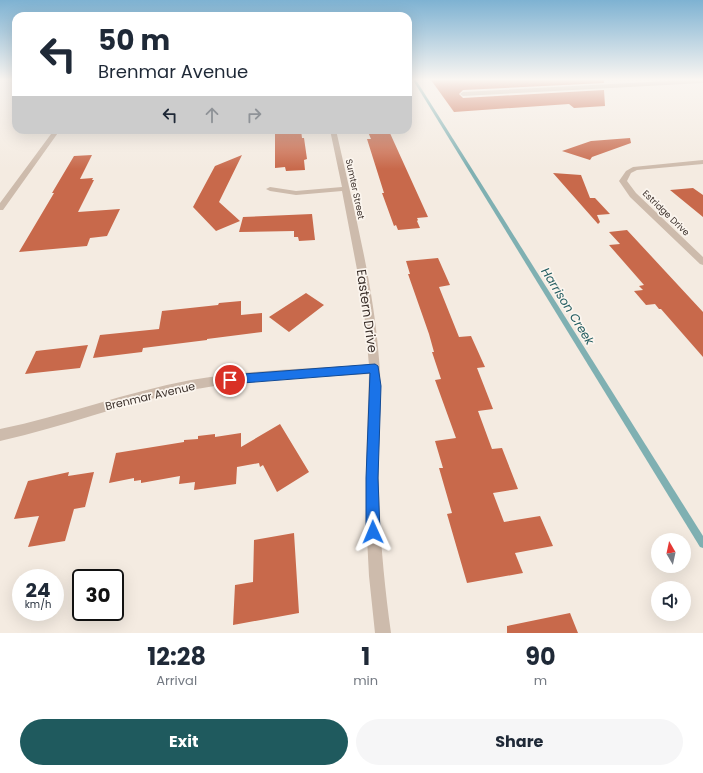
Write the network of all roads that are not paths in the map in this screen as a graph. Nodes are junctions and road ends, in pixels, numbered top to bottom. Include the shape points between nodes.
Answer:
1 (55, 134) edge
2 (334, 134) edge
3 (703, 162) edge
4 (270, 189) dead end
5 (345, 189) junction
6 (0, 208) edge
7 (359, 253) joint
8 (703, 262) edge
9 (375, 368) junction
10 (0, 435) edge
11 (383, 633) edge

1 - 6 street
2 - 5 street, Sumter Street
3 - 8 street, Estridge Drive via 640,167 626,174 623,181 627,188
4 - 5 street via 291,193
5 - 7 street, Sumter Street
7 - 9 street, Eastern Drive via 370,315
9 - 10 street, Brenmar Avenue via 190,385
9 - 11 street, Eastern Drive via 373,532

